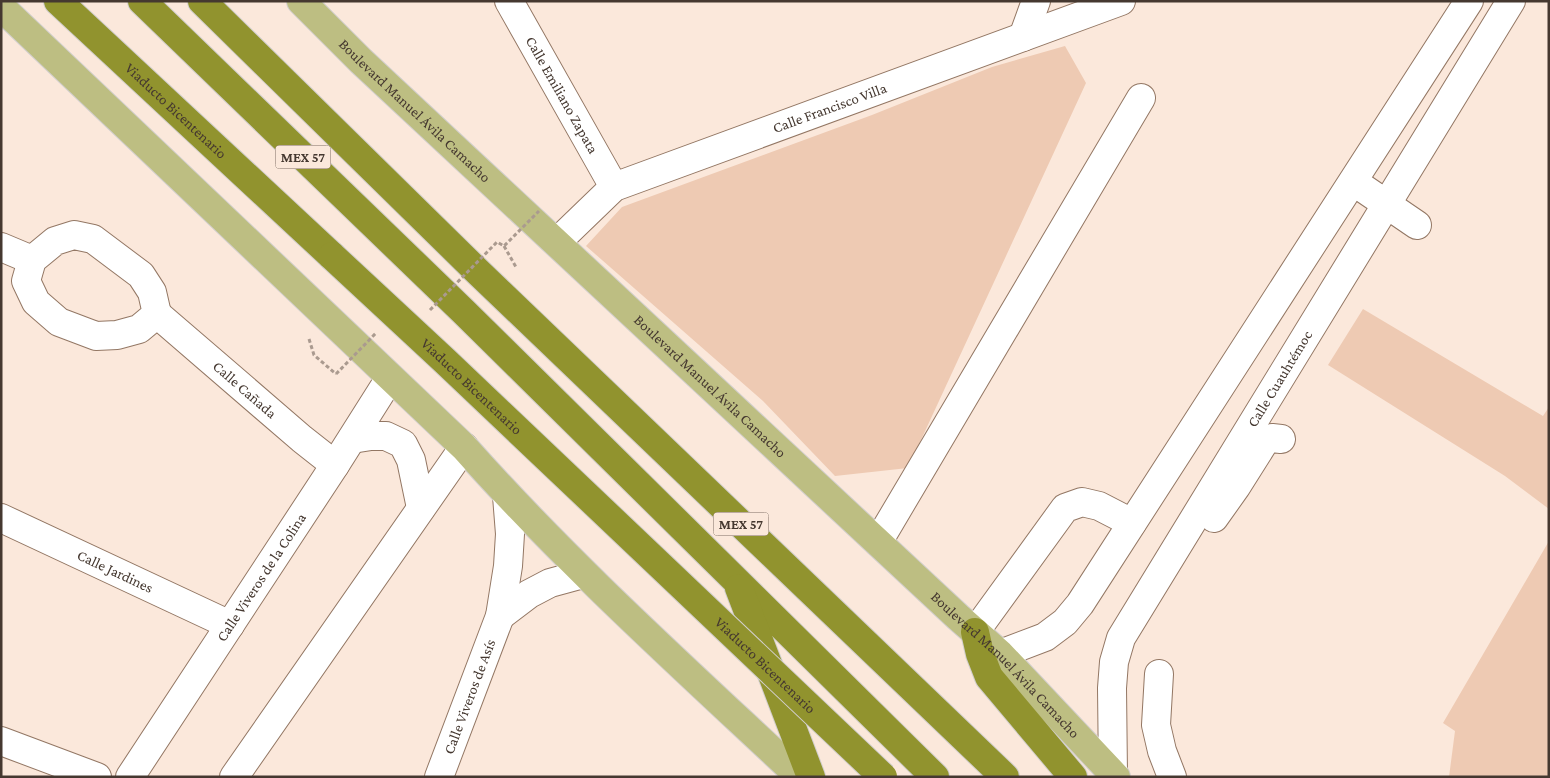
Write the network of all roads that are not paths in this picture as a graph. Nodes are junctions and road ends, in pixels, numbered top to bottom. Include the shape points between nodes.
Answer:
1 (58, 1) edge
2 (142, 1) edge
3 (202, 1) edge
4 (301, 1) edge
5 (509, 1) edge
6 (1036, 1) edge
7 (1121, 1) edge
8 (1469, 1) edge
9 (1511, 1) edge
10 (4, 13) edge
11 (1023, 37) junction
12 (1141, 98) dead end
13 (1354, 182) junction
14 (614, 187) junction
15 (1387, 204) junction
16 (1417, 225) dead end
17 (557, 242) junction
18 (1, 247) edge
19 (29, 271) junction
20 (157, 314) junction
21 (390, 378) junction
22 (352, 439) junction
23 (1281, 439) dead end
24 (464, 447) junction
25 (335, 464) junction
26 (507, 496) junction
27 (421, 508) junction
28 (1, 518) edge
29 (1132, 522) junction
30 (878, 542) junction
31 (1178, 546) junction
32 (583, 574) junction
33 (736, 580) junction
34 (500, 616) junction
35 (230, 625) junction
36 (975, 632) junction
37 (1000, 654) junction
38 (1159, 674) dead end
39 (1, 741) edge
40 (1114, 776) edge
41 (97, 777) edge
42 (130, 777) edge
43 (234, 777) edge
44 (438, 777) edge
45 (800, 777) edge
46 (811, 777) edge
47 (882, 777) edge
48 (935, 777) edge
49 (1005, 777) edge
50 (1073, 777) edge
51 (1172, 777) edge

1 - 47 highway, Viaducto Bicentenario, bridge via 445,361
2 - 33 highway, MEX 57
3 - 49 highway, MEX 57 via 483,277
4 - 17 main road, Boulevard Manuel Ávila Camacho via 361,61
5 - 14 street, Calle Emiliano Zapata
6 - 11 street
7 - 11 street, Calle Francisco Villa
8 - 13 street
9 - 15 street, Calle Cuauhtémoc
10 - 21 main road
11 - 14 street, Calle Francisco Villa
12 - 30 street
13 - 15 street
13 - 29 street
14 - 17 street, Calle Francisco Villa
15 - 16 street
15 - 31 street, Calle Cuauhtémoc
17 - 30 main road, Boulevard Manuel Ávila Camacho
18 - 19 street
19 - 20 street via 36,302 59,322 96,336 139,329
19 - 20 street via 55,241 74,235 93,239 141,275 152,292
20 - 25 street, Calle Cañada
21 - 22 street, Calle Viveros de la Colina
21 - 24 main road
22 - 25 street, Calle Viveros de la Colina
22 - 27 street via 386,436 403,444 411,460
23 - 31 street via 1265,441 1202,535
24 - 26 main road
24 - 27 street
25 - 35 street, Calle Viveros de la Colina
26 - 32 main road
26 - 34 street, Calle Viveros de Asís via 510,534
27 - 43 street
28 - 35 street, Calle Jardines
29 - 36 street via 1099,506 1082,502 1066,508
29 - 37 street via 1080,604 1064,622 1045,638
30 - 36 main road, Boulevard Manuel Ávila Camacho
31 - 40 street, Calle Cuauhtémoc via 1122,638 1114,662 1111,693
32 - 34 street via 550,583
32 - 45 main road
33 - 46 highway
33 - 48 highway, MEX 57
34 - 44 street, Calle Viveros de Asís
35 - 42 street, Calle Viveros de la Colina
36 - 37 main road, Boulevard Manuel Ávila Camacho
36 - 50 highway via 989,677
37 - 40 main road, Boulevard Manuel Ávila Camacho
38 - 51 street via 1156,725
39 - 41 street

